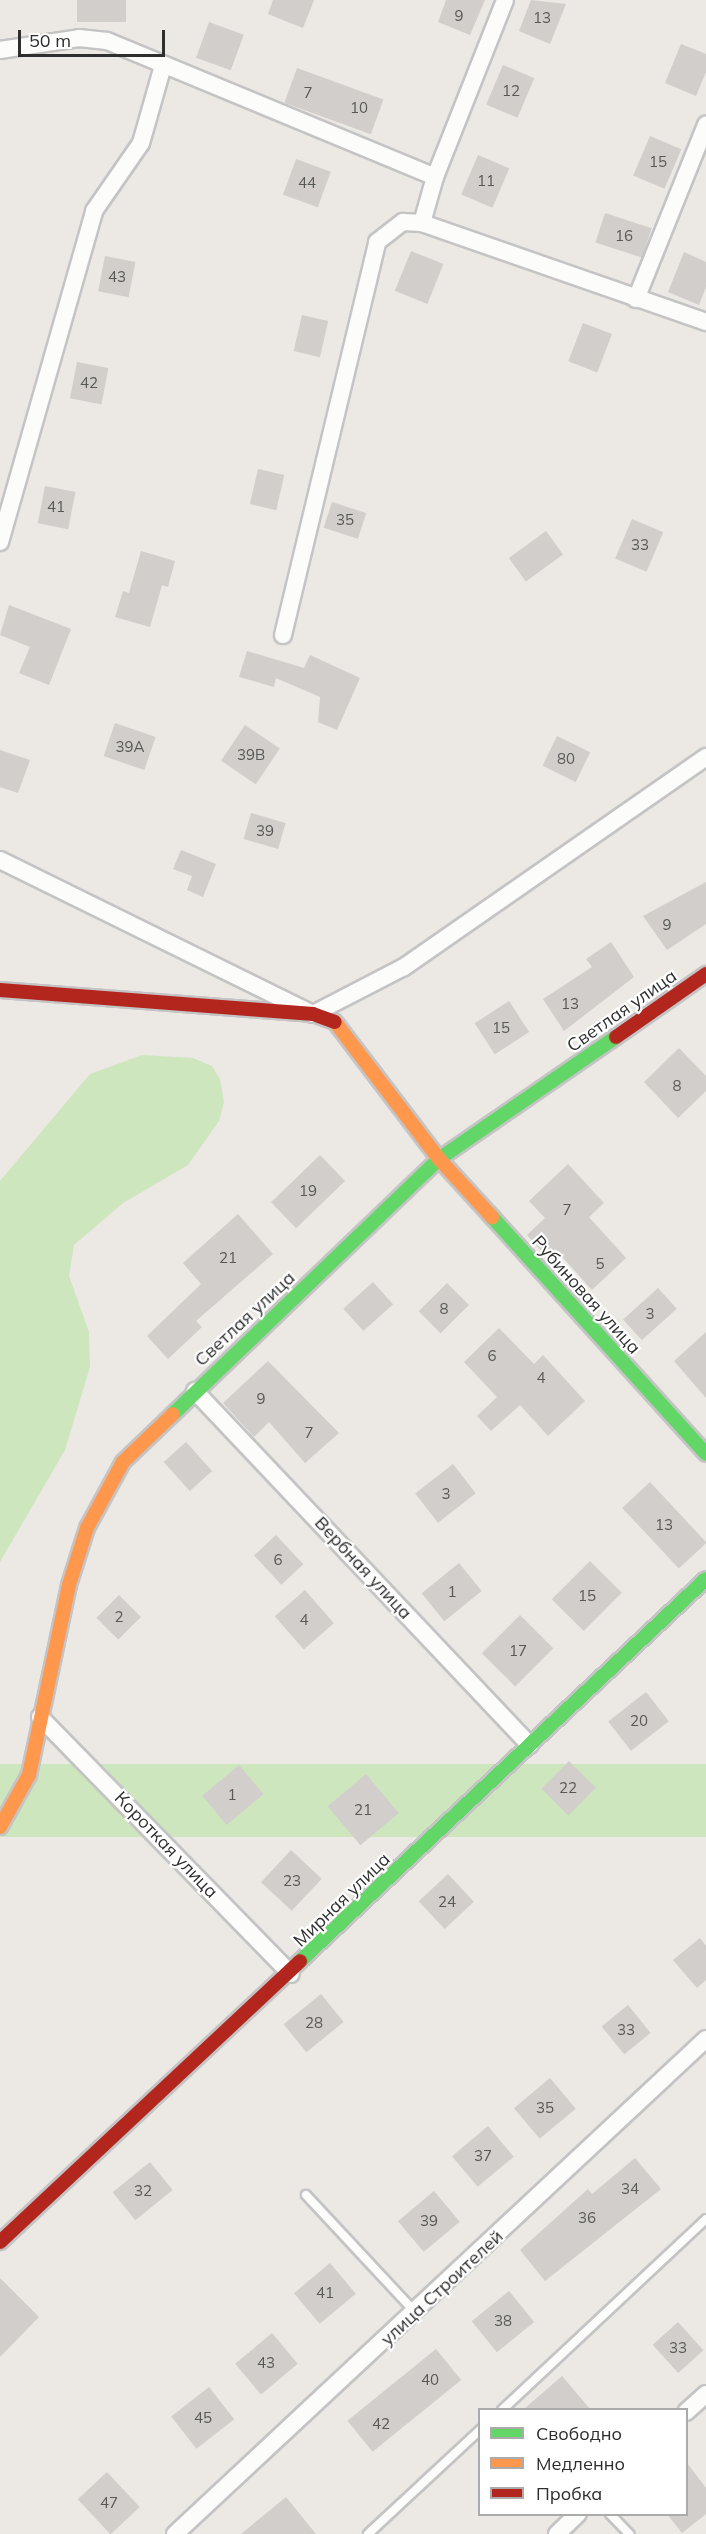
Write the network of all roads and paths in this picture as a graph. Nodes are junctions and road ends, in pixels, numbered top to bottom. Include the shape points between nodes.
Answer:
1 (506, 0) edge
2 (0, 51) edge
3 (163, 66) junction
4 (706, 125) edge
5 (435, 177) junction
6 (422, 223) junction
7 (636, 299) junction
8 (706, 322) edge
9 (0, 542) edge
10 (283, 635) dead end
11 (706, 757) edge
12 (0, 860) edge
13 (706, 974) edge
14 (0, 990) edge
15 (313, 1014) junction
16 (439, 1160) junction
17 (195, 1390) junction
18 (706, 1454) edge
19 (706, 1579) edge
20 (40, 1717) junction
21 (530, 1745) junction
22 (0, 1827) edge
23 (291, 1974) junction
24 (706, 2039) edge
25 (306, 2195) dead end
26 (706, 2219) edge
27 (0, 2242) edge
28 (416, 2313) junction
29 (706, 2394) edge
30 (503, 2408) edge
31 (688, 2411) edge
32 (478, 2432) edge
33 (576, 2516) edge
34 (612, 2516) edge
35 (175, 2534) edge
36 (368, 2534) edge
37 (557, 2534) edge
38 (629, 2534) edge

1 - 5 street
2 - 3 street via 79,38 107,41
3 - 5 street
3 - 9 street via 141,143 94,211
4 - 7 street
5 - 6 street
6 - 7 street
6 - 10 street via 403,222 377,242
7 - 8 street
11 - 15 street via 404,967
12 - 15 street
13 - 16 street, Светлая улица
14 - 15 street, Рубиновая улица
15 - 16 street, Рубиновая улица via 338,1023
16 - 17 street, Светлая улица
16 - 18 street, Рубиновая улица
17 - 20 street, Светлая улица via 123,1462 87,1528
17 - 21 street, Вербная улица
19 - 21 street, Мирная улица
20 - 22 street, Светлая улица via 29,1775
20 - 23 street, Короткая улица
21 - 23 street, Мирная улица
23 - 27 street, Мирная улица
24 - 28 street, улица Строителей
25 - 28 lane
26 - 30 lane
28 - 35 street, улица Строителей
29 - 31 street
32 - 36 lane
33 - 37 street
34 - 38 lane

